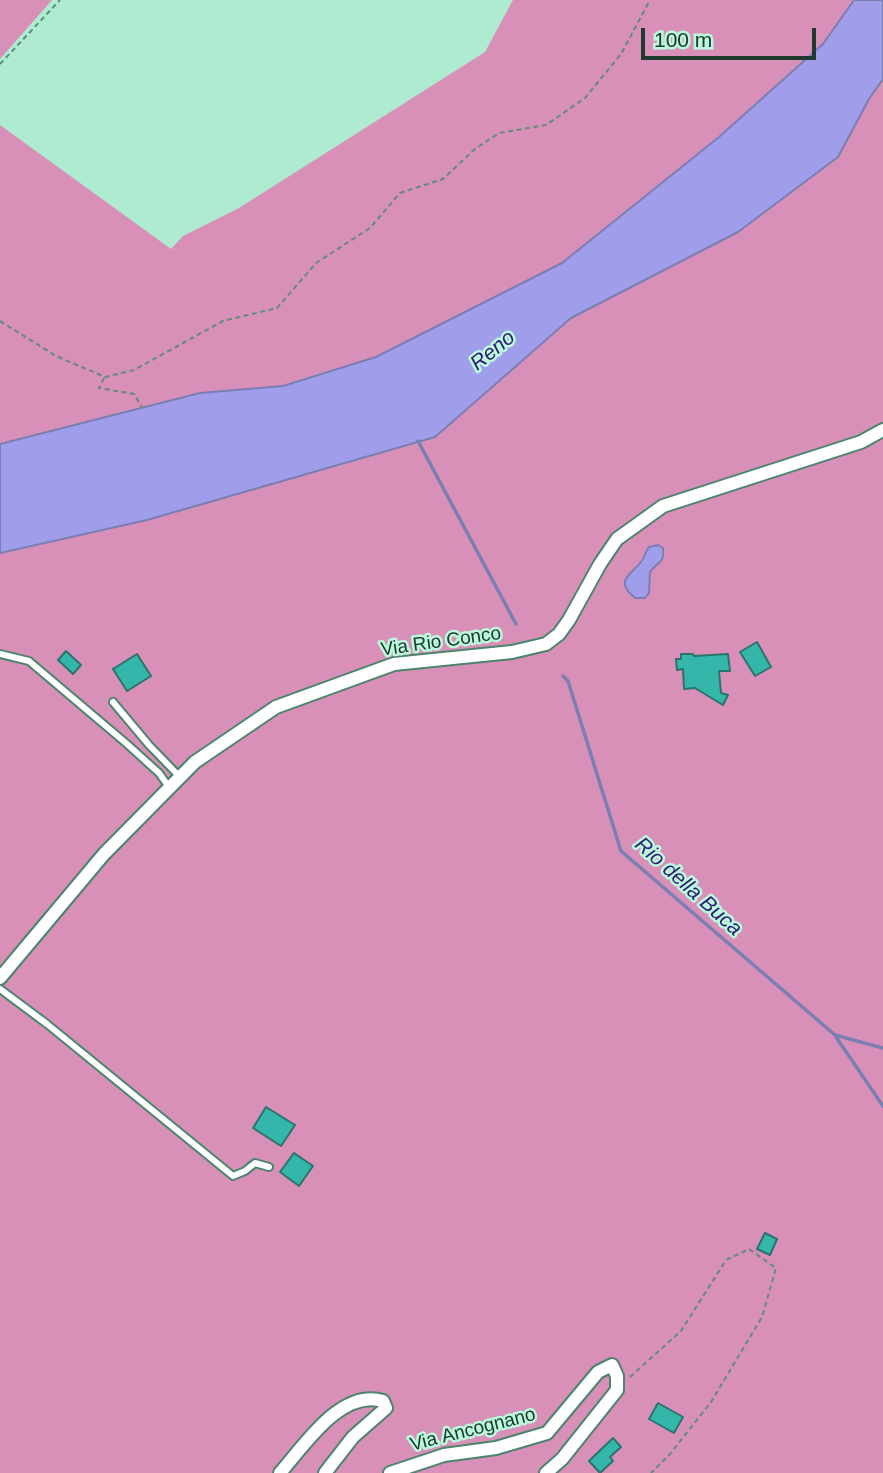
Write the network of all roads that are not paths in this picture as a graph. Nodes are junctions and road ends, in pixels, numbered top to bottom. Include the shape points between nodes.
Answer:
1 (883, 430) edge
2 (0, 654) edge
3 (113, 702) dead end
4 (180, 777) junction
5 (169, 788) junction
6 (0, 978) edge
7 (0, 989) edge
8 (269, 1167) dead end
9 (280, 1473) edge
10 (325, 1473) edge
11 (390, 1473) edge
12 (546, 1473) edge

1 - 4 street, Via Rio Conco via 848,446 663,506 617,540 569,620 546,644 394,664 344,681 276,707
2 - 5 lane via 38,668 159,773
3 - 4 lane
4 - 5 street, Via Rio Conco
5 - 6 street, Via Rio Conco via 104,853
7 - 8 lane via 233,1175 255,1163
9 - 10 street via 330,1415 363,1399 383,1401 386,1408 353,1437
11 - 12 street, Via Ancognano via 444,1455 496,1448 547,1433 598,1372 612,1365 617,1390

